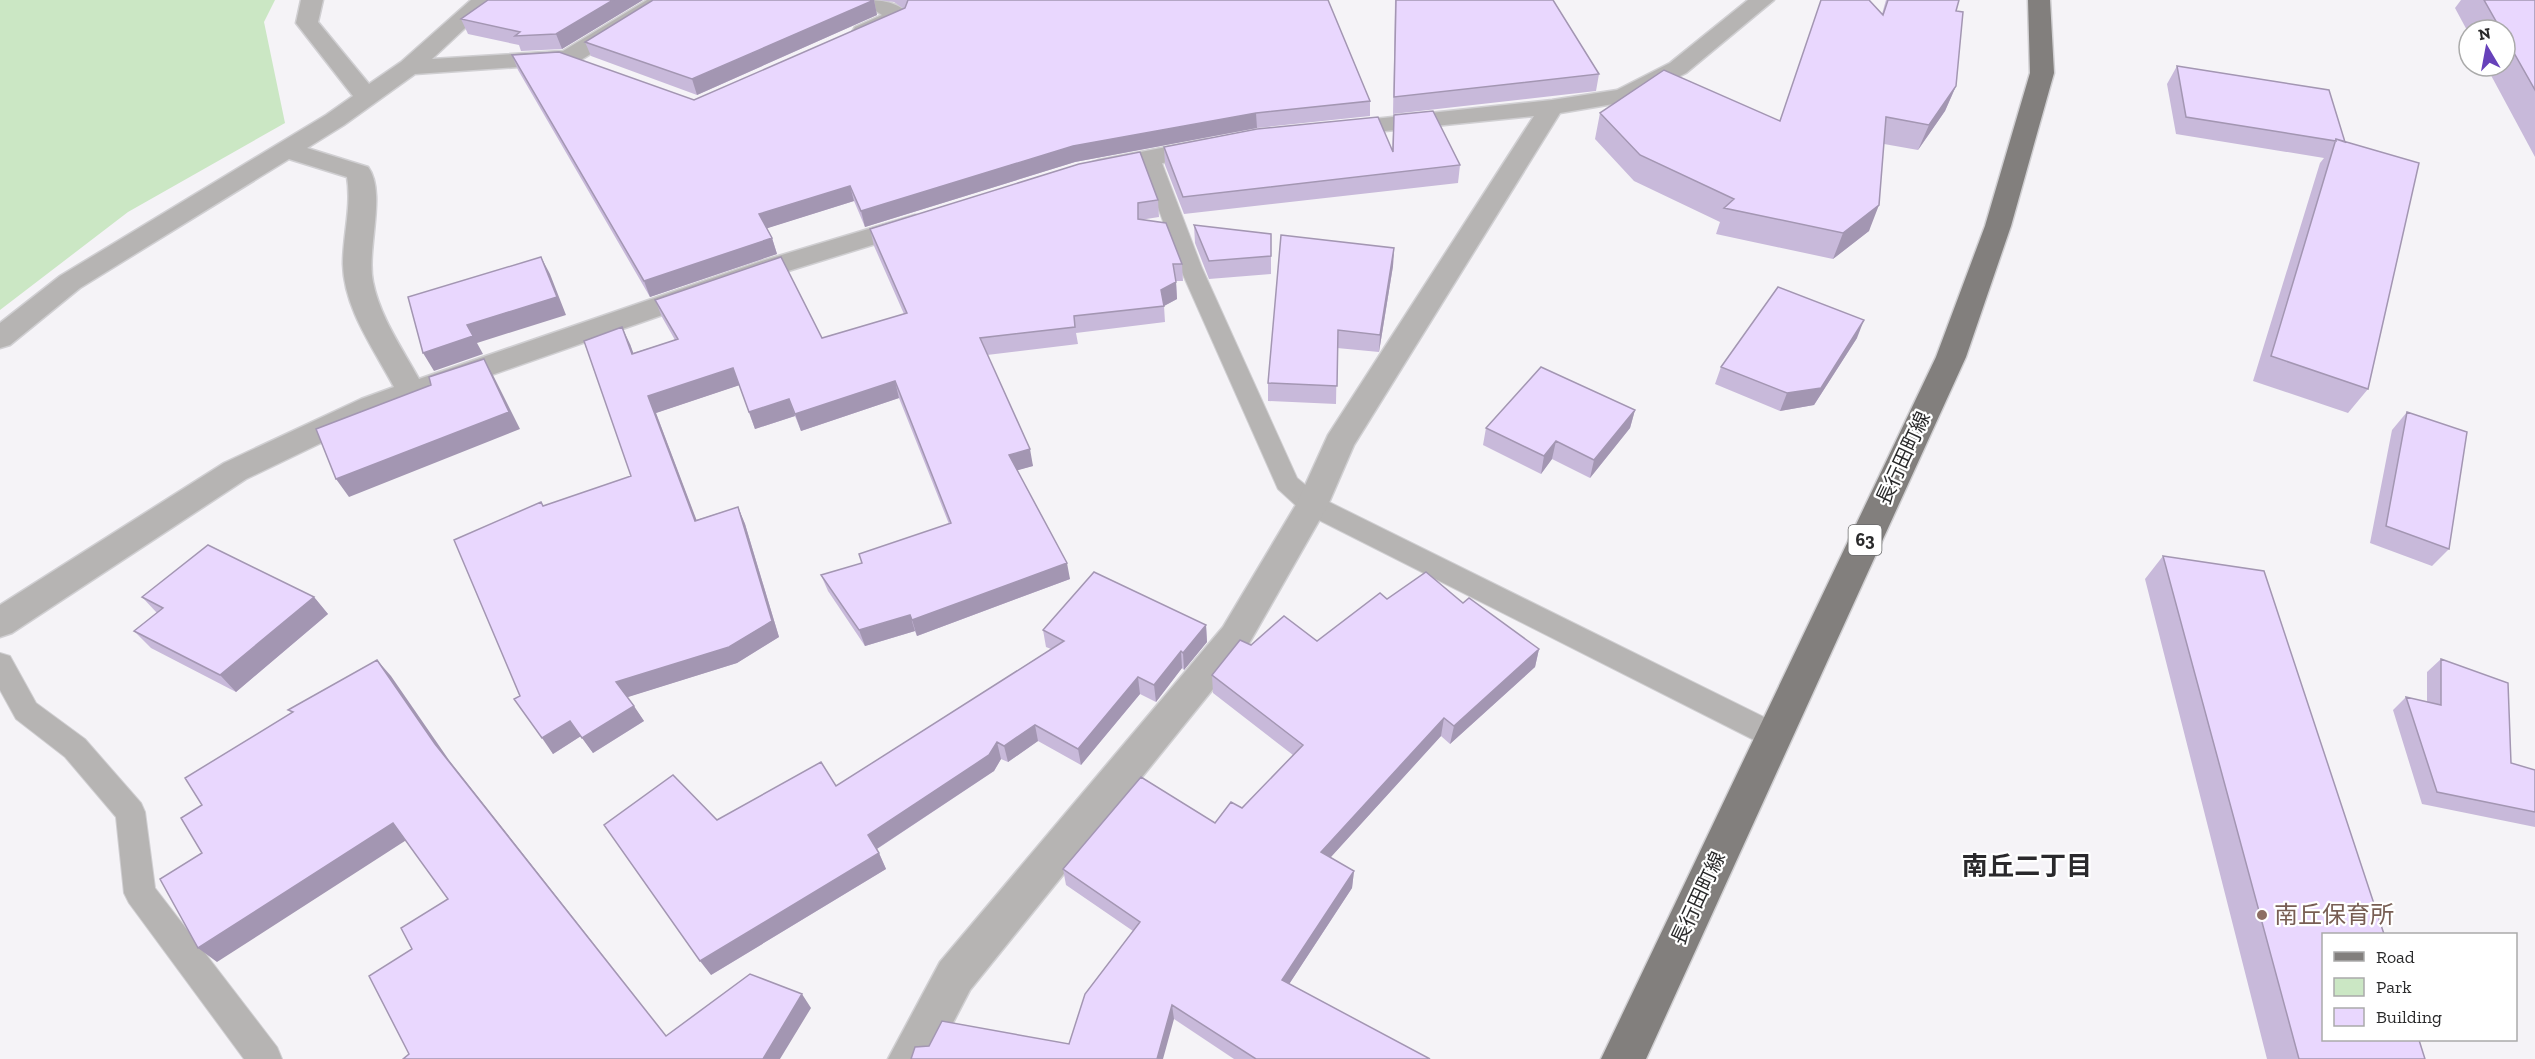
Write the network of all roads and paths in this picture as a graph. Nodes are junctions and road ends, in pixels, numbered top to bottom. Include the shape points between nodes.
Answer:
1 (312, 0) edge
2 (484, 0) edge
3 (662, 0) edge
4 (870, 0) edge
5 (1763, 0) edge
6 (2039, 0) edge
7 (846, 40) edge
8 (409, 68) junction
9 (366, 96) junction
10 (1552, 107) junction
11 (1305, 132) edge
12 (1236, 141) edge
13 (286, 150) junction
14 (1150, 158) junction
15 (1075, 172) edge
16 (942, 214) edge
17 (0, 338) edge
18 (412, 392) junction
19 (1312, 505) junction
20 (0, 623) edge
21 (0, 664) edge
22 (1774, 736) junction
23 (265, 1059) edge
24 (910, 1059) edge
25 (1623, 1059) edge

1 - 9 street via 307,23
2 - 8 street
3 - 8 street via 579,62
4 - 7 street via 899,16
5 - 10 street via 1669,73 1623,96
6 - 22 main road, 長行田町線 / 63 via 2042,73 1998,226 1951,357
8 - 9 street
9 - 13 street
10 - 11 street
10 - 19 street via 1339,443
12 - 14 street
13 - 17 street via 70,282
13 - 18 street via 359,172 363,189 357,266 360,294
14 - 15 street
14 - 19 lane via 1191,268 1269,446 1287,483
16 - 18 street via 775,266
18 - 20 street via 372,406 235,471
19 - 22 lane
19 - 24 street via 1235,637 956,976
21 - 23 lane via 26,711 75,748 130,812 140,893
22 - 25 main road, 長行田町線 / 63

